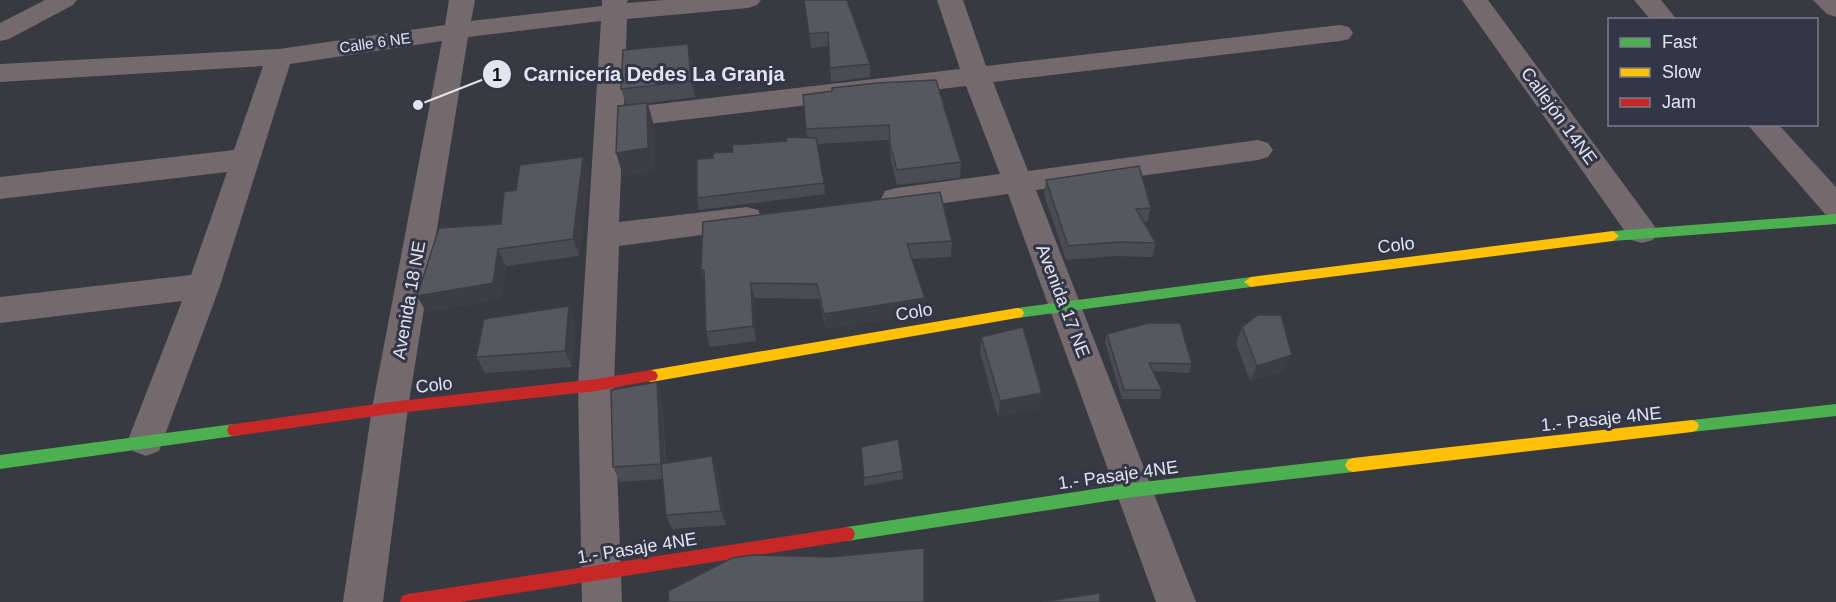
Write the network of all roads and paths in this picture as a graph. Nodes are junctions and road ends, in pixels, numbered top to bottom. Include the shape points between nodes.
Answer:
1 (64, 0) edge
2 (462, 0) edge
3 (748, 0) edge
4 (950, 0) edge
5 (1475, 0) edge
6 (1647, 0) edge
7 (1826, 0) edge
8 (615, 6) edge
9 (1836, 9) edge
10 (1663, 18) edge
11 (456, 31) junction
12 (0, 33) edge
13 (1340, 33) dead end
14 (279, 57) junction
15 (0, 73) edge
16 (976, 75) junction
17 (609, 119) junction
18 (1763, 126) edge
19 (1258, 150) dead end
20 (247, 159) junction
21 (1017, 184) junction
22 (0, 188) edge
23 (864, 203) edge
24 (1836, 206) edge
25 (769, 215) edge
26 (1836, 219) edge
27 (1642, 232) junction
28 (603, 236) junction
29 (204, 286) junction
30 (1066, 304) junction
31 (0, 310) edge
32 (596, 385) junction
33 (390, 408) junction
34 (1836, 410) edge
35 (146, 440) junction
36 (0, 462) edge
37 (1134, 490) junction
38 (602, 587) edge
39 (363, 602) edge
40 (408, 602) edge
41 (1176, 602) edge

1 - 12 street
2 - 11 street, Avenida 18 NE
3 - 8 street, Calle 6 NE
4 - 16 street, Avenida 17 NE
5 - 27 street, Callejón 14NE
6 - 10 street
7 - 9 street
8 - 11 street, Calle 6 NE
8 - 17 street
11 - 14 street, Calle 6 NE
11 - 33 street, Avenida 18 NE
13 - 16 street
14 - 15 street, Calle 6 NE
14 - 20 street
16 - 17 street
16 - 21 street, Avenida 17 NE
17 - 28 street
18 - 24 street
19 - 21 street
20 - 22 street
20 - 29 street
21 - 23 street
21 - 30 street, Avenida 17 NE
25 - 28 street
26 - 27 street, Colo
27 - 30 street, Colo
28 - 32 street
29 - 31 street
29 - 35 street
30 - 32 street, Colo
30 - 37 street, Avenida 17 NE
32 - 33 street, Colo
32 - 38 street
33 - 35 street, Colo
33 - 39 street, Avenida 18 NE
34 - 37 street, 1.- Pasaje 4NE
35 - 36 street, Colo
37 - 38 street, 1.- Pasaje 4NE
37 - 41 street, Avenida 17 NE
38 - 40 street, 1.- Pasaje 4NE

